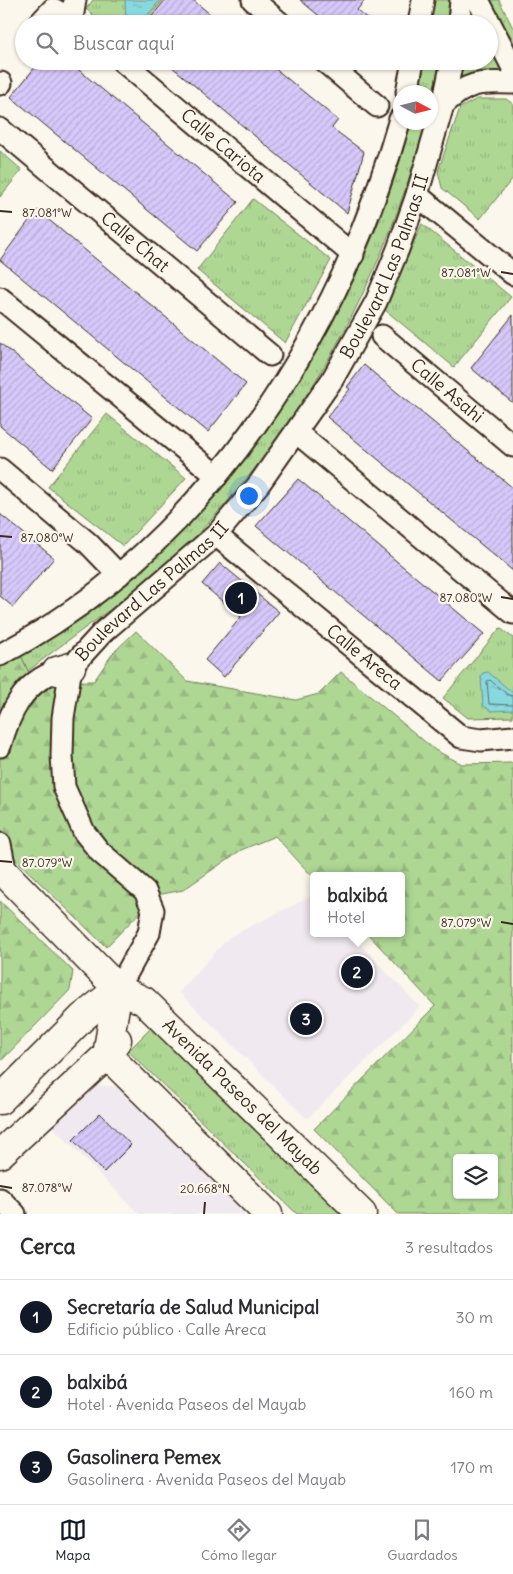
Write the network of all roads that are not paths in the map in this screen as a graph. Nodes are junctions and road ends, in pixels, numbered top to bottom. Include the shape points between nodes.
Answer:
1 (253, 0) edge
2 (423, 0) edge
3 (461, 0) edge
4 (478, 0) edge
5 (75, 14) edge
6 (47, 15) edge
7 (270, 15) edge
8 (420, 15) edge
9 (460, 15) edge
10 (486, 15) edge
11 (498, 39) edge
12 (513, 68) edge
13 (133, 70) edge
14 (335, 70) edge
15 (411, 70) edge
16 (450, 70) edge
17 (513, 83) edge
18 (408, 85) edge
19 (443, 104) junction
20 (377, 106) dead end
21 (0, 129) edge
22 (397, 130) edge
23 (417, 195) junction
24 (353, 256) junction
25 (513, 274) edge
26 (0, 298) edge
27 (382, 336) dead end
28 (270, 355) dead end
29 (302, 438) junction
30 (513, 446) edge
31 (0, 469) edge
32 (217, 476) junction
33 (221, 539) junction
34 (119, 574) junction
35 (513, 613) edge
36 (0, 655) edge
37 (64, 669) junction
38 (1, 734) edge
39 (513, 737) edge
40 (0, 844) edge
41 (3, 871) edge
42 (118, 988) junction
43 (144, 1002) junction
44 (107, 1055) junction
45 (0, 1100) edge
46 (0, 1154) edge
47 (0, 1200) edge
48 (15, 1214) edge
49 (268, 1214) edge
50 (362, 1214) edge

1 - 7 street
2 - 8 street
3 - 9 street
4 - 10 street
5 - 6 street via 53,9
11 - 12 street
13 - 24 street, Calle Cariota
14 - 20 street
15 - 18 street
16 - 19 street, Boulevard Las Palmas II
17 - 19 street via 480,82 456,92
19 - 23 street, Boulevard Las Palmas II
21 - 28 street, Calle Chat
22 - 24 street, Boulevard Las Palmas II via 376,201
23 - 25 street
23 - 29 street, Boulevard Las Palmas II via 376,302
24 - 32 street, Boulevard Las Palmas II via 292,371
26 - 32 street
27 - 30 street, Calle Asahi
29 - 33 street, Boulevard Las Palmas II via 259,484
29 - 35 street
31 - 34 street via 88,543
32 - 34 street, Boulevard Las Palmas II via 170,527
33 - 37 street, Boulevard Las Palmas II via 103,632
33 - 39 street, Calle Areca via 461,737 481,740
34 - 36 street, Boulevard Las Palmas II via 53,624
37 - 38 street, Boulevard Las Palmas II via 43,675 28,688 12,709
37 - 42 street, Boulevard Las Palmas II via 64,787 84,832 100,852 145,891 153,910 149,933
40 - 41 street
41 - 42 main road, Avenida Paseos del Mayab
42 - 43 main road, Avenida Paseos del Mayab
42 - 44 main road
42 - 45 main road via 83,1017
43 - 44 main road
43 - 50 main road, Avenida Paseos del Mayab
44 - 46 main road
44 - 49 main road
47 - 48 street

